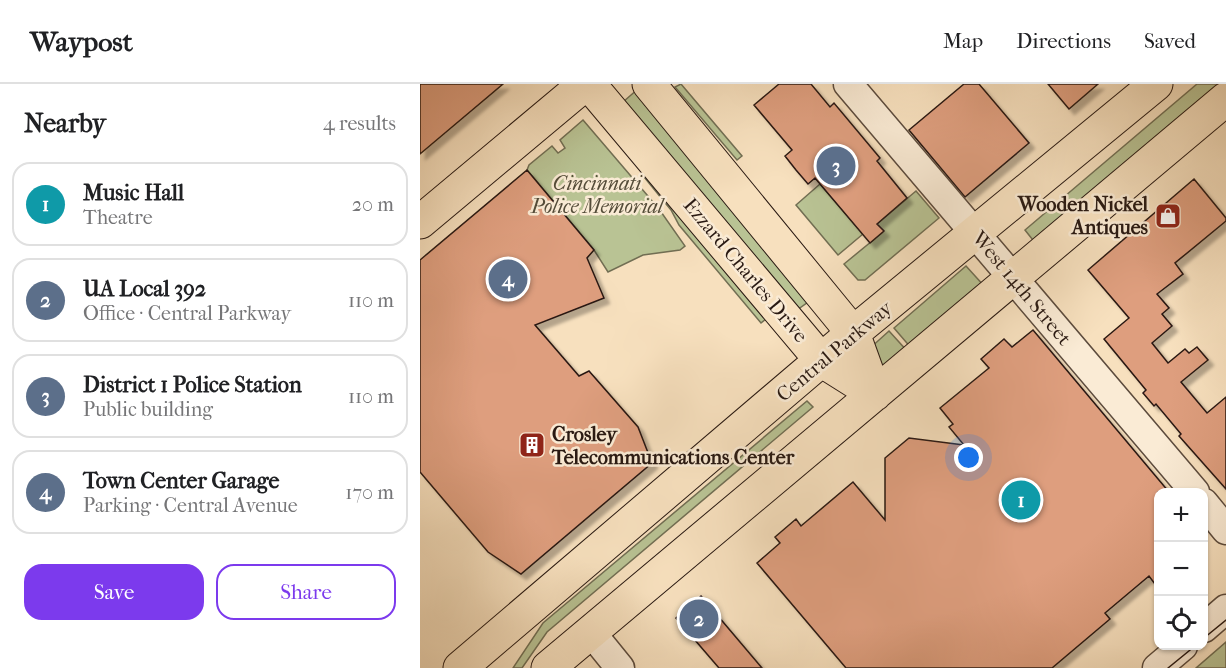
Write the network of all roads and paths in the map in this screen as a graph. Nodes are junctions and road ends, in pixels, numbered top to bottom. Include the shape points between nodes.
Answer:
1 (587, 84) edge
2 (649, 84) edge
3 (848, 84) edge
4 (1156, 84) edge
5 (1226, 99) edge
6 (420, 222) edge
7 (976, 234) junction
8 (1015, 278) junction
9 (853, 333) junction
10 (821, 360) junction
11 (875, 394) junction
12 (1192, 488) edge
13 (1208, 509) edge
14 (1226, 530) edge
15 (1226, 609) edge
16 (1208, 624) edge
17 (590, 631) junction
18 (1177, 650) edge
19 (484, 657) edge
20 (460, 668) edge
21 (548, 668) edge
22 (620, 668) edge
23 (1157, 668) edge

1 - 6 main road
1 - 10 main road, Ezzard Charles Drive
2 - 9 main road
3 - 7 street, West 14th Street
4 - 7 main road, Central Parkway
5 - 8 main road
7 - 8 street, West 14th Street
7 - 9 main road, Central Parkway
8 - 11 main road
8 - 12 street, West 14th Street
9 - 10 main road, Central Parkway
9 - 11 main road
10 - 11 main road, Ezzard Charles Drive
10 - 19 main road, Central Parkway
11 - 17 main road
13 - 14 street
15 - 16 street
17 - 21 main road
17 - 22 street
18 - 23 street
19 - 20 main road, Central Parkway

